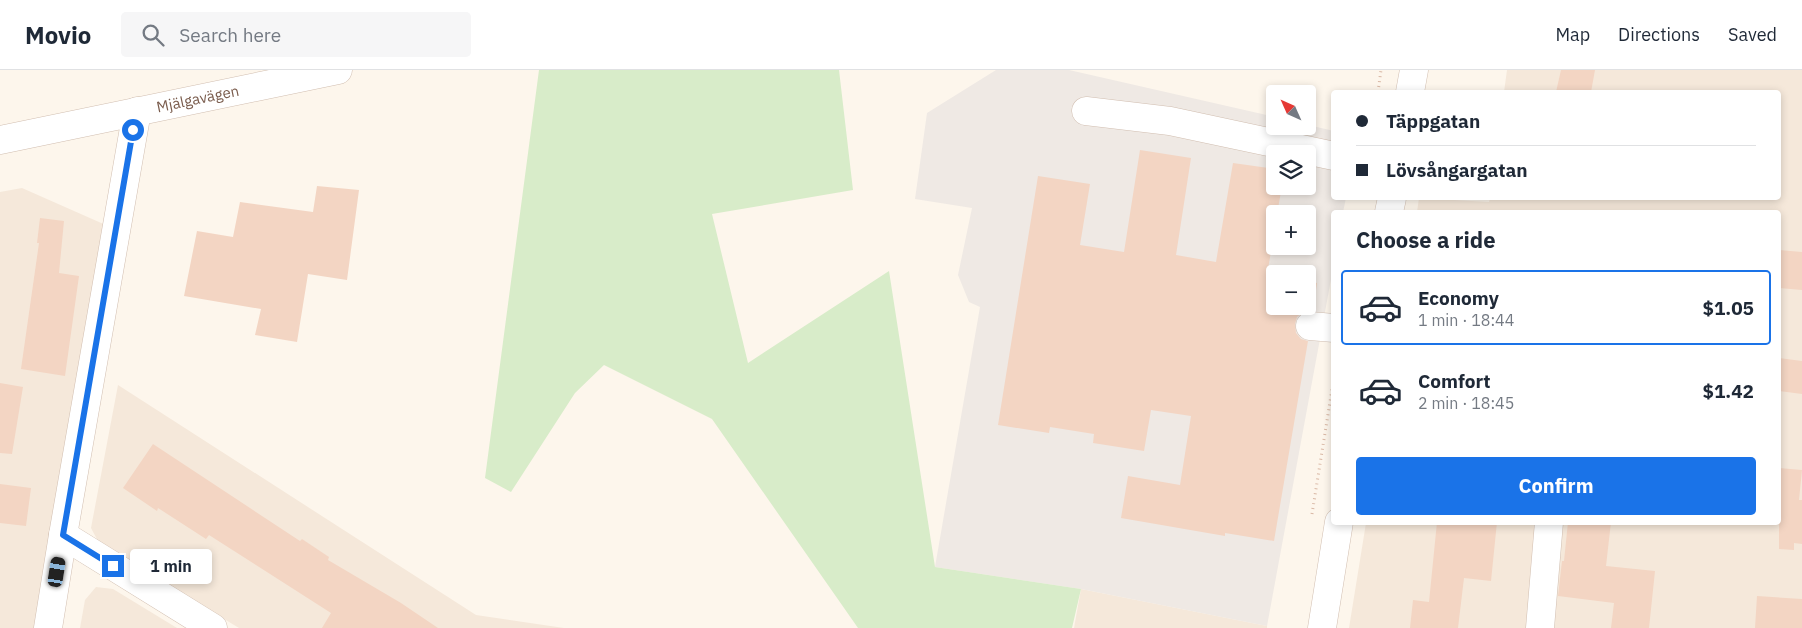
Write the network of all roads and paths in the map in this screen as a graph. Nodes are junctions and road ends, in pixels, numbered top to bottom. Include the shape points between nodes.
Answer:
1 (338, 70) edge
2 (1381, 70) edge
3 (1414, 70) edge
4 (1378, 90) edge
5 (1410, 90) edge
6 (136, 111) junction
7 (1086, 111) dead end
8 (0, 140) edge
9 (1331, 155) edge
10 (1331, 396) edge
11 (1311, 522) dead end
12 (1339, 525) edge
13 (1549, 525) edge
14 (63, 535) junction
15 (48, 628) edge
16 (213, 628) edge
17 (1322, 628) edge
18 (1540, 628) edge

1 - 6 street, Mjälgavägen
2 - 4 path
3 - 5 street
6 - 8 street, Mjälgavägen
6 - 14 street
7 - 9 street via 1170,121
10 - 11 path
12 - 17 street
13 - 18 street
14 - 15 street
14 - 16 street

